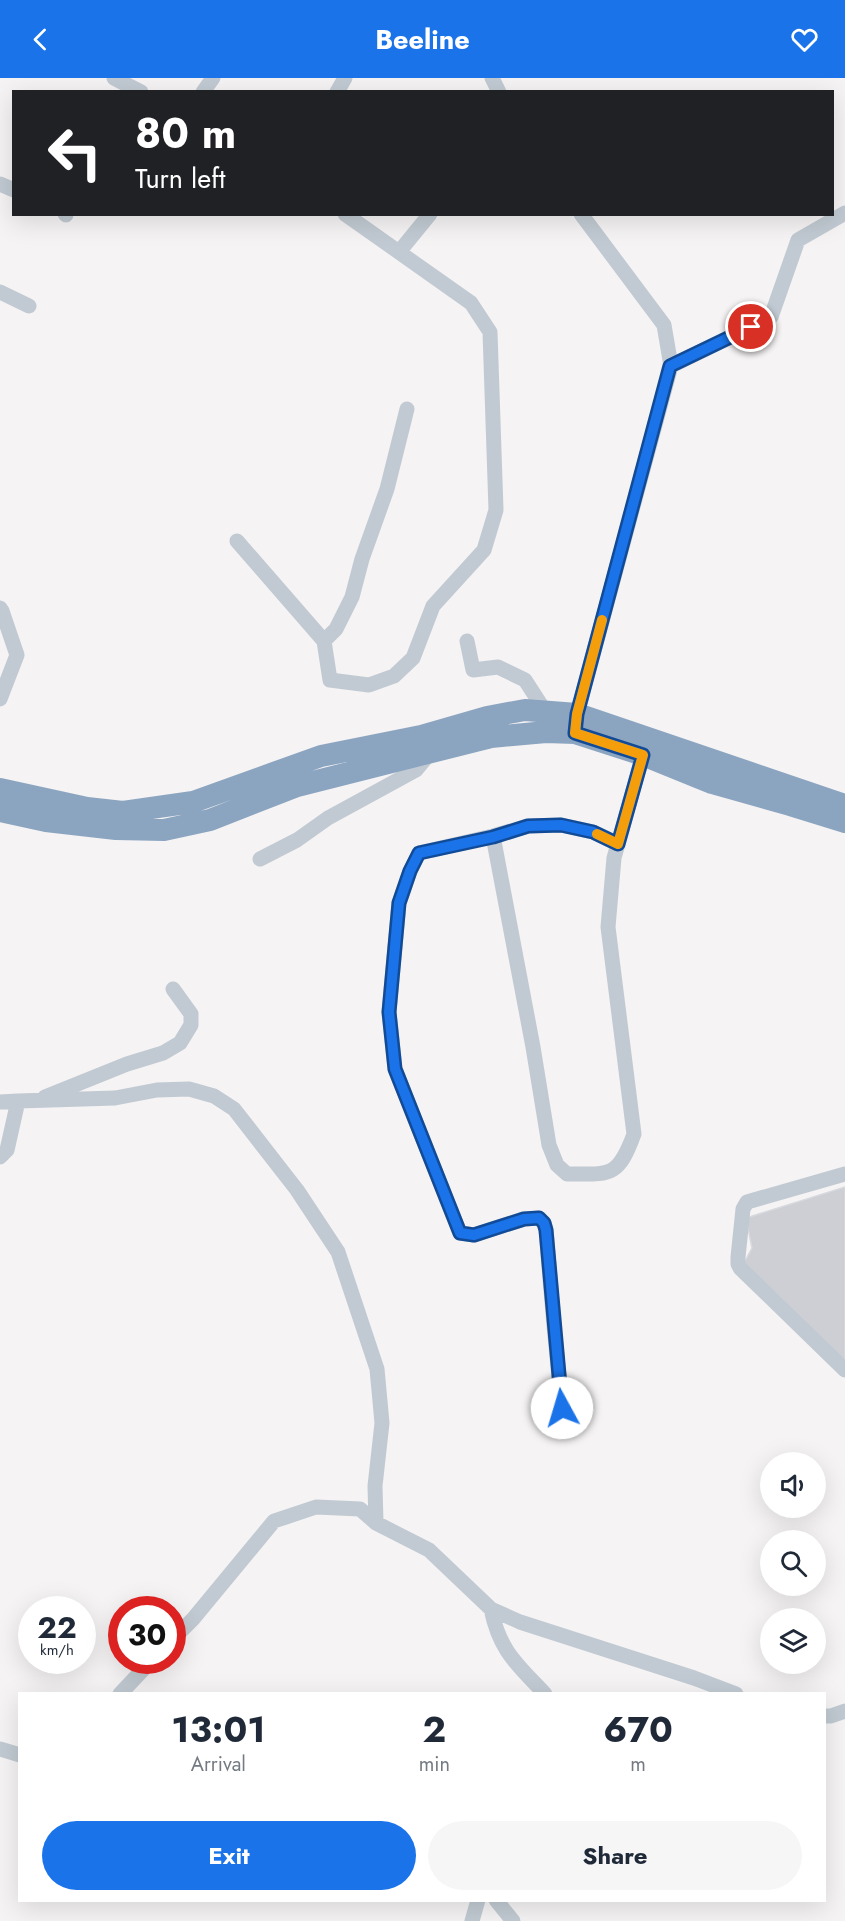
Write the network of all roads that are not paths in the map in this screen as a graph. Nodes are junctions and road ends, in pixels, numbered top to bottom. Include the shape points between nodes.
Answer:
1 (114, 78) edge
2 (137, 90) edge
3 (845, 213) edge
4 (348, 216) edge
5 (428, 216) edge
6 (582, 216) edge
7 (399, 252) junction
8 (0, 292) edge
9 (29, 306) dead end
10 (670, 366) junction
11 (407, 409) dead end
12 (237, 541) dead end
13 (0, 608) edge
14 (324, 641) junction
15 (467, 641) dead end
16 (0, 699) edge
17 (545, 711) junction
18 (576, 724) junction
19 (430, 753) junction
20 (643, 755) junction
21 (0, 789) edge
22 (845, 805) edge
23 (0, 811) edge
24 (845, 822) edge
25 (493, 837) junction
26 (618, 844) junction
27 (260, 859) dead end
28 (173, 989) dead end
29 (18, 1101) junction
30 (37, 1101) junction
31 (0, 1102) edge
32 (0, 1156) edge
33 (845, 1174) edge
34 (845, 1370) edge
35 (564, 1428) dead end
36 (376, 1522) junction
37 (491, 1609) junction
38 (186, 1626) edge
39 (139, 1674) edge
40 (122, 1692) edge
41 (544, 1692) edge
42 (731, 1692) edge
43 (845, 1711) edge
44 (826, 1716) edge
45 (0, 1749) edge
46 (18, 1754) edge
47 (477, 1902) edge
48 (498, 1902) edge
49 (472, 1921) edge
50 (513, 1921) edge

1 - 2 street
3 - 10 street via 798,240 771,317
4 - 7 street
5 - 7 street
6 - 10 street via 664,326
7 - 14 street via 471,303 490,332 496,510 484,550 433,606 413,658 394,676 369,685 330,680
8 - 9 street
10 - 18 street
11 - 14 street via 387,489 352,597 336,629
12 - 14 street
13 - 16 street via 17,655
15 - 17 street via 473,670 498,667 525,680
17 - 18 highway
17 - 21 highway via 525,710 487,717 421,736 321,756 193,802 123,812
18 - 19 highway via 546,732 491,737
18 - 20 highway
18 - 22 highway
19 - 23 highway via 297,786 210,820 164,830 46,821
19 - 27 street via 416,770
20 - 24 highway via 712,783
20 - 26 street
25 - 26 street via 528,826 561,825 593,832
25 - 26 street via 549,1145 557,1165 567,1174 612,1171 627,1154 634,1134 608,927
25 - 35 street via 419,853 410,871 399,903 389,1012 395,1069 460,1233 474,1235 524,1219 539,1218 544,1223
28 - 30 street via 191,1014 191,1025 180,1043
29 - 30 street
29 - 31 street
29 - 32 street via 7,1150
30 - 36 street via 115,1098 189,1089 214,1096 234,1109 256,1136 338,1252 377,1369 382,1423 375,1486
33 - 34 street via 747,1202 738,1257 740,1268
36 - 37 street via 429,1550
36 - 38 street via 360,1509 316,1507 274,1521
37 - 41 street via 495,1629 506,1650
37 - 42 street
39 - 40 street
43 - 44 street
45 - 46 street
47 - 49 street
48 - 50 street

